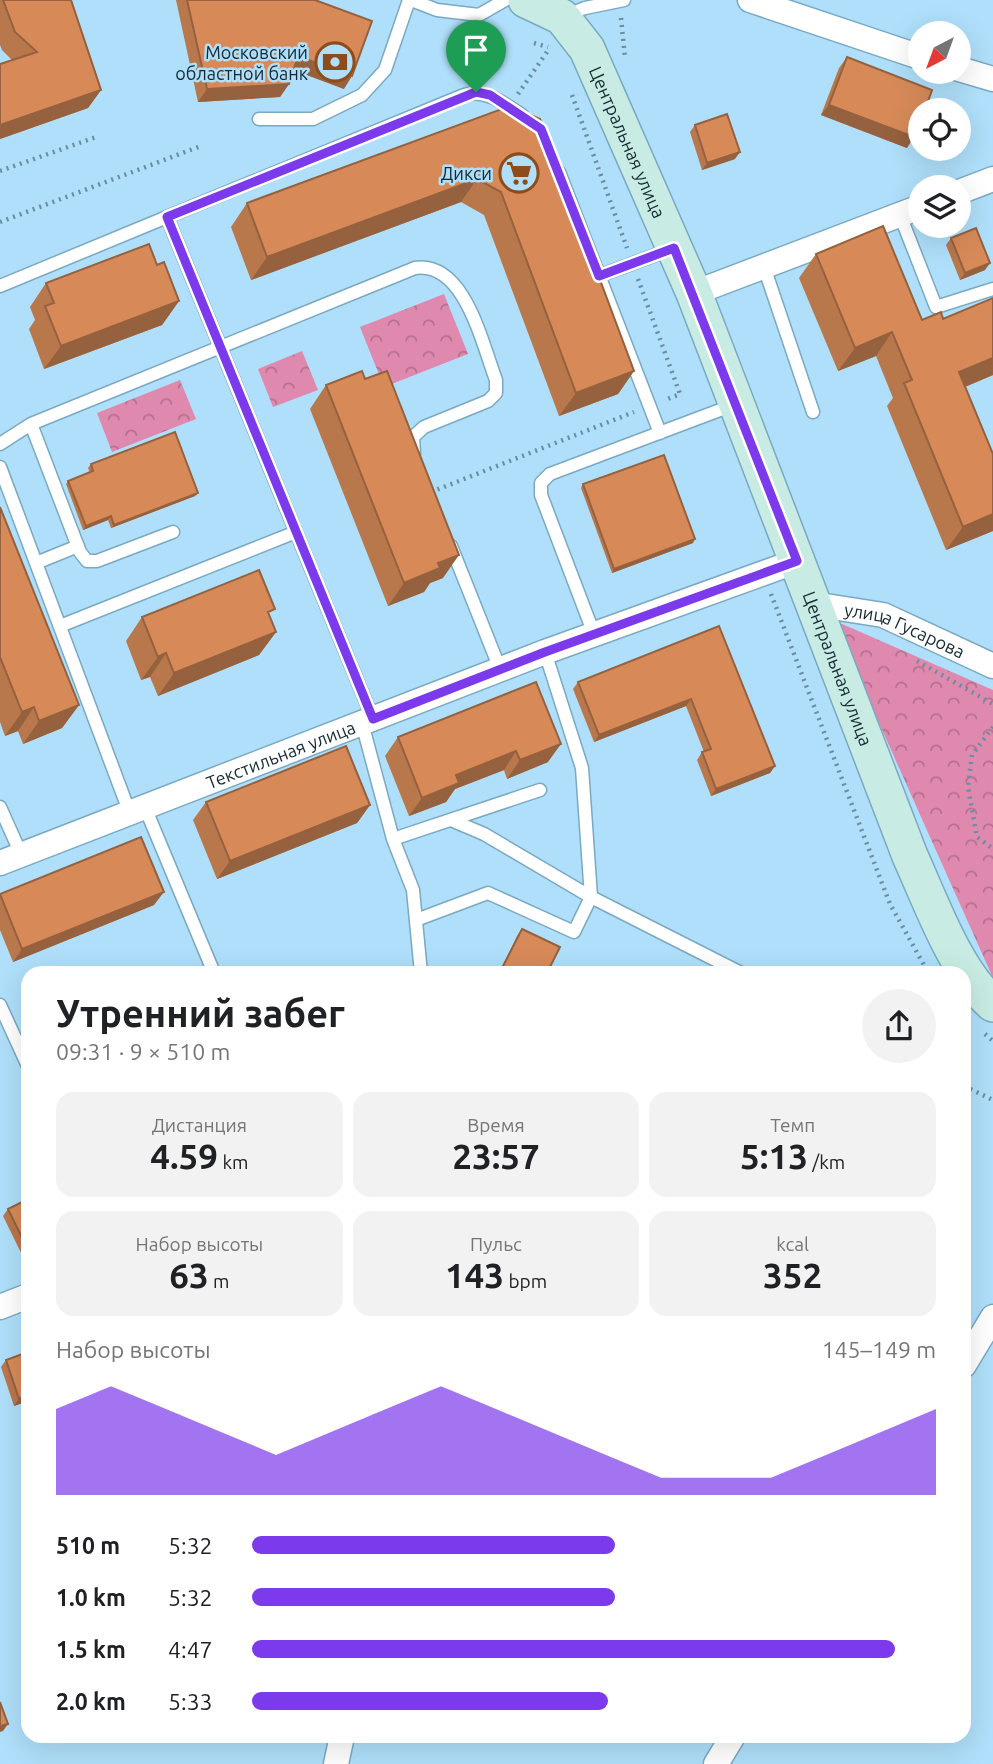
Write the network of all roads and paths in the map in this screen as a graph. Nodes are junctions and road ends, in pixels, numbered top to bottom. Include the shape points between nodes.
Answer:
1 (410, 0) edge
2 (505, 0) edge
3 (526, 0) edge
4 (624, 0) edge
5 (750, 0) edge
6 (556, 33) junction
7 (908, 53) edge
8 (971, 73) edge
9 (993, 79) edge
10 (526, 81) dead end
11 (259, 119) dead end
12 (530, 120) edge
13 (99, 136) dead end
14 (201, 146) dead end
15 (557, 164) edge
16 (0, 171) edge
17 (993, 179) edge
18 (971, 187) edge
19 (908, 212) edge
20 (167, 217) junction
21 (0, 222) edge
22 (917, 238) edge
23 (674, 248) junction
24 (763, 264) junction
25 (599, 276) junction
26 (0, 286) edge
27 (993, 289) edge
28 (694, 293) junction
29 (220, 347) junction
30 (736, 404) junction
31 (813, 412) dead end
32 (32, 424) junction
33 (660, 433) junction
34 (0, 444) edge
35 (418, 462) edge
36 (0, 467) edge
37 (445, 531) edge
38 (173, 532) dead end
39 (296, 532) junction
40 (78, 546) junction
41 (797, 561) junction
42 (36, 563) junction
43 (768, 587) dead end
44 (813, 604) junction
45 (60, 626) junction
46 (594, 634) junction
47 (545, 652) junction
48 (915, 660) dead end
49 (993, 666) edge
50 (500, 669) junction
51 (993, 704) edge
52 (367, 721) junction
53 (993, 727) edge
54 (540, 790) dead end
55 (0, 807) edge
56 (137, 808) junction
57 (451, 820) junction
58 (393, 839) junction
59 (993, 849) edge
60 (11, 858) edge
61 (591, 897) junction
62 (416, 920) junction
63 (211, 966) edge
64 (420, 966) edge
65 (727, 966) edge
66 (924, 966) edge
67 (964, 966) edge
68 (971, 977) edge
69 (993, 1004) edge
70 (0, 1005) edge
71 (21, 1051) edge
72 (971, 1089) edge
73 (993, 1100) edge
74 (21, 1299) edge
75 (0, 1307) edge
76 (993, 1317) edge
77 (971, 1353) edge
78 (340, 1743) edge
79 (729, 1743) edge
80 (336, 1764) edge
81 (716, 1764) edge

1 - 2 lane via 437,10 479,15
1 - 11 lane via 385,70 362,95 313,119
3 - 6 main road, Центральная улица
4 - 6 lane via 585,8
5 - 7 street
6 - 10 path
6 - 23 main road, Центральная улица via 587,49
8 - 9 street
12 - 20 lane via 490,95 464,95
13 - 16 path
14 - 21 path
15 - 25 lane
17 - 18 street
19 - 24 street
20 - 26 lane
20 - 29 lane
22 - 27 lane via 936,307
23 - 25 lane
23 - 28 main road, Центральная улица
24 - 28 street
24 - 31 lane
25 - 33 lane
28 - 30 main road, Центральная улица
29 - 32 lane
29 - 35 lane via 415,268 439,271 463,294 496,380 496,393 488,401 424,427 413,438
29 - 39 lane
30 - 33 lane
30 - 41 main road, Центральная улица
32 - 34 lane
32 - 40 lane
33 - 46 lane via 550,474 541,483 541,495
36 - 42 lane
37 - 50 lane
38 - 40 lane via 97,561 87,561
39 - 45 lane
39 - 52 lane
40 - 42 lane
41 - 44 main road, Центральная улица
41 - 46 street, Текстильная улица
42 - 45 lane
43 - 66 path via 890,904
44 - 49 street, улица Гусарова via 883,615
44 - 67 main road, Центральная улица via 910,856
45 - 56 lane
46 - 47 street, Текстильная улица
47 - 50 street, Текстильная улица
47 - 61 lane via 582,768
48 - 51 path
50 - 52 street, Текстильная улица
52 - 56 street, Текстильная улица
52 - 58 lane
53 - 59 path via 972,755 968,787 977,837
54 - 57 lane
55 - 60 lane
56 - 60 street, Текстильная улица
56 - 63 lane
57 - 58 lane
57 - 61 lane via 484,834
58 - 62 lane via 413,890
61 - 62 lane via 574,932 488,894
61 - 65 lane
62 - 64 lane
68 - 69 main road, Центральная улица
70 - 71 lane
72 - 73 path
74 - 75 street
76 - 77 street
78 - 80 street
79 - 81 street

